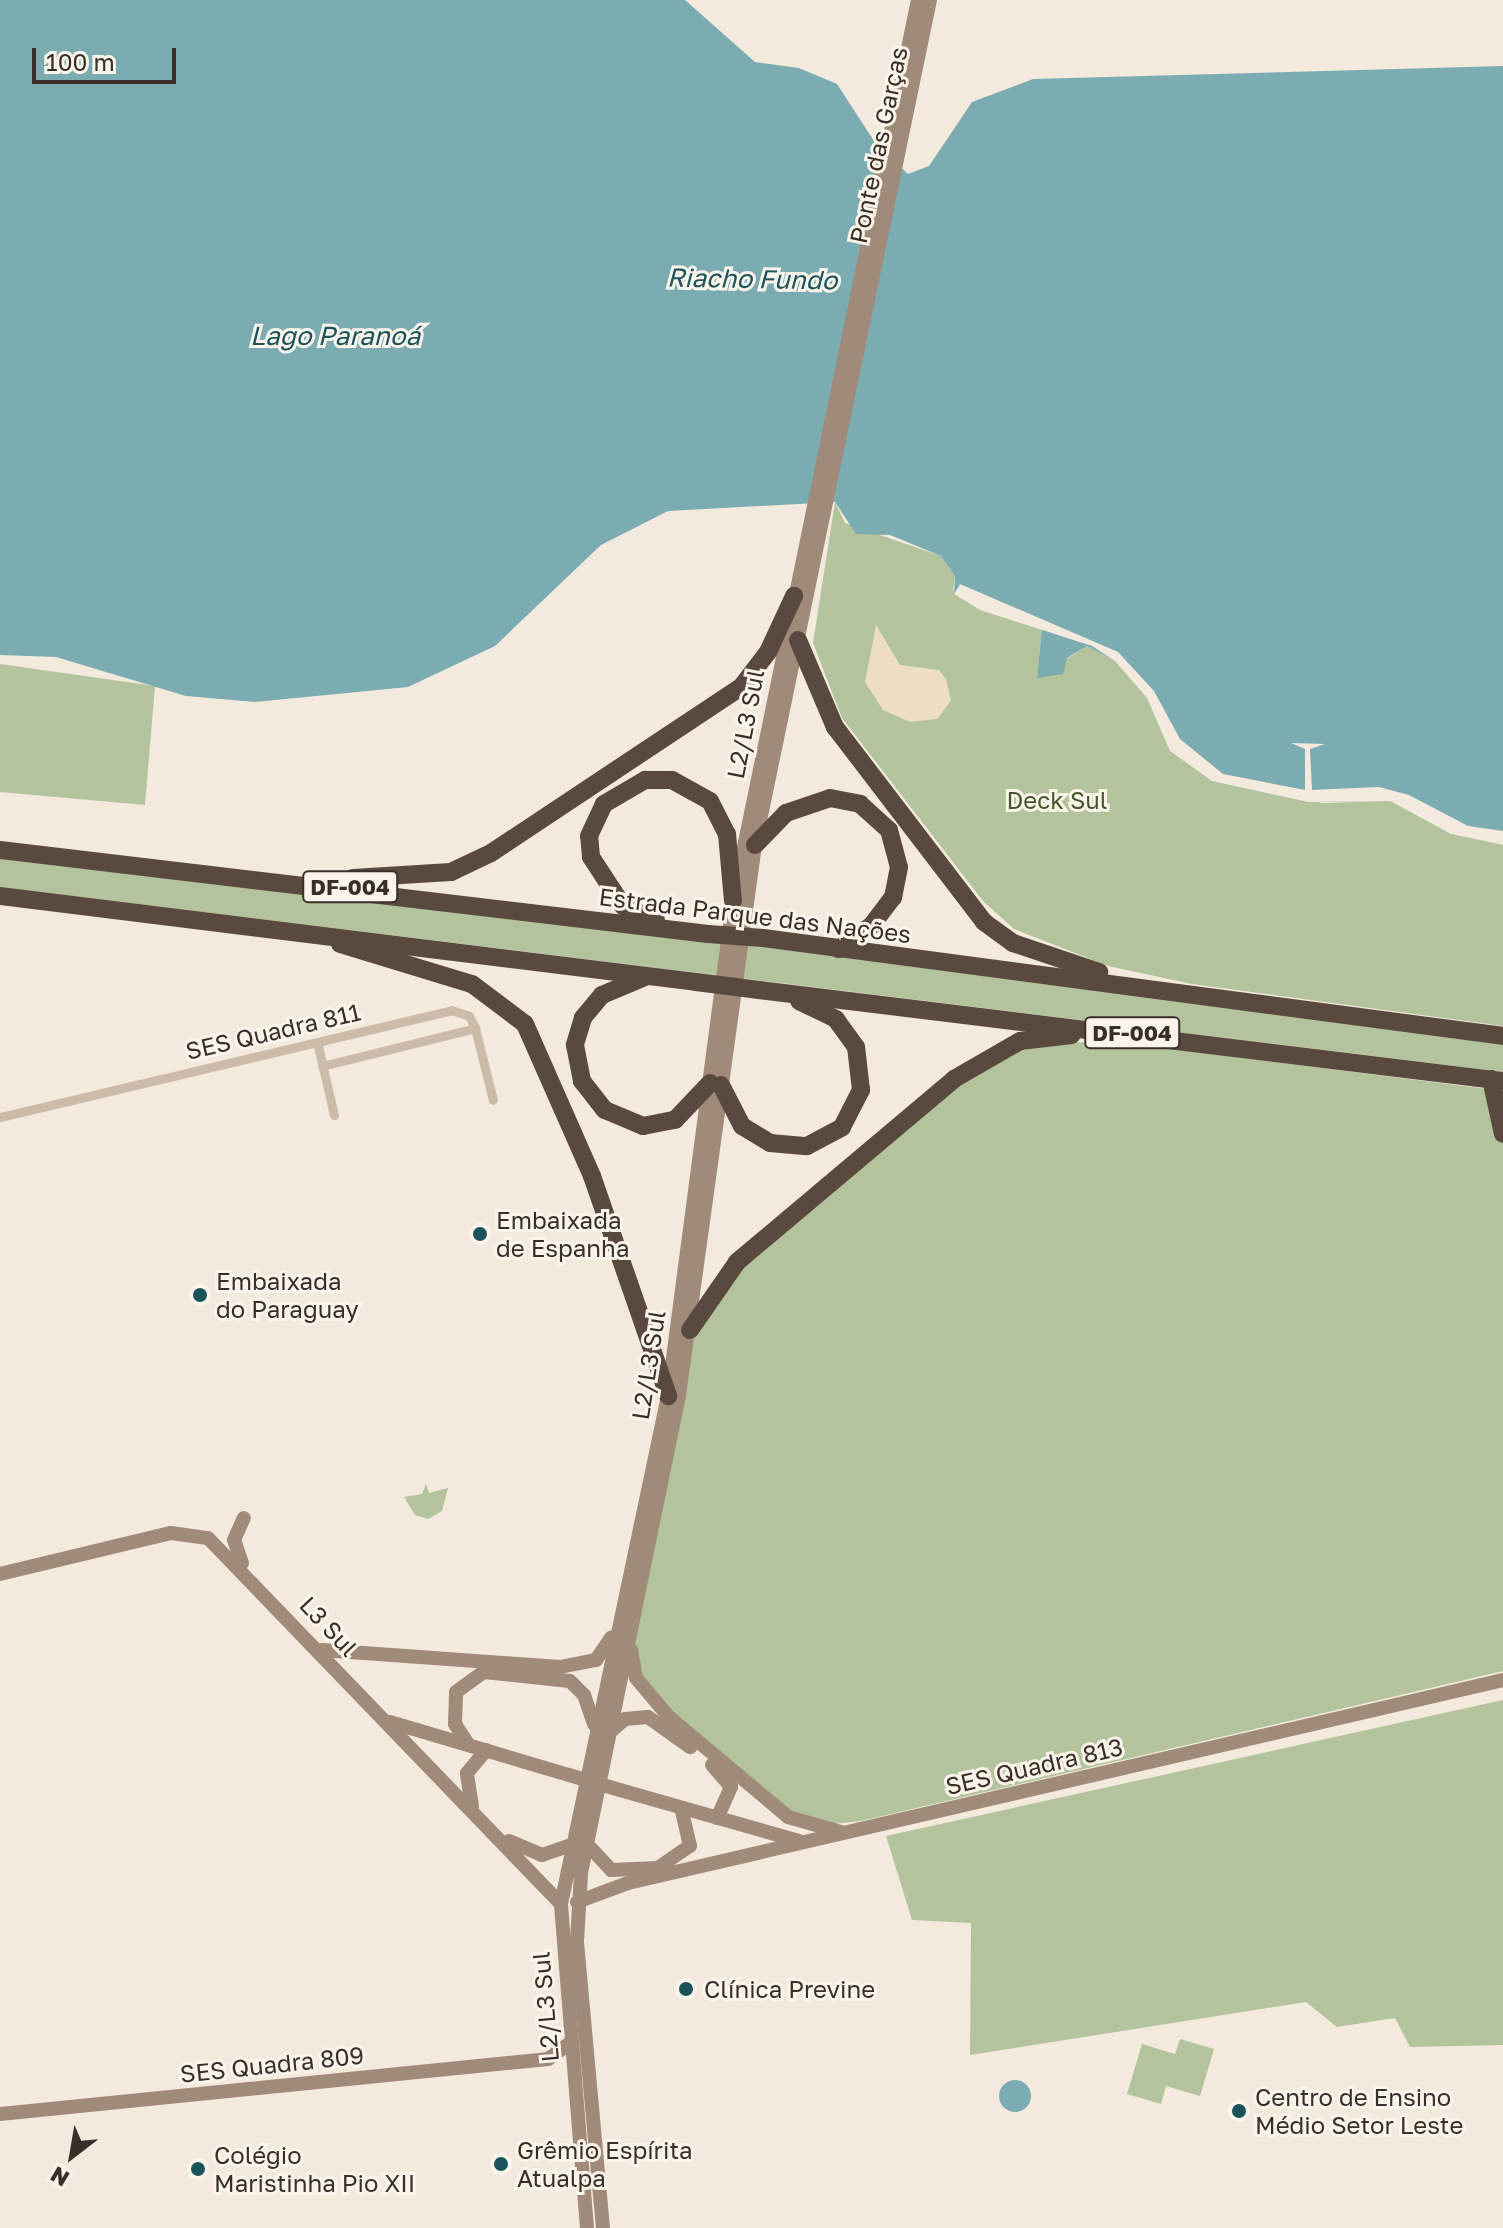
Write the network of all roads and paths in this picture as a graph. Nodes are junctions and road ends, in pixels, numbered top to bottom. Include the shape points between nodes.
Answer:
1 (918, 0) edge
2 (930, 0) edge
3 (901, 116) junction
4 (811, 509) joint
5 (819, 534) joint
6 (794, 596) junction
7 (798, 640) junction
8 (755, 845) junction
9 (0, 850) edge
10 (281, 879) junction
11 (0, 896) edge
12 (733, 901) junction
13 (307, 932) junction
14 (704, 934) junction
15 (839, 949) junction
16 (649, 976) junction
17 (1155, 988) junction
18 (767, 991) junction
19 (475, 1028) junction
20 (1137, 1033) junction
21 (1503, 1036) edge
22 (317, 1042) junction
23 (322, 1066) junction
24 (1497, 1080) edge
25 (716, 1084) junction
26 (493, 1100) dead end
27 (334, 1115) dead end
28 (0, 1117) edge
29 (1503, 1134) edge
30 (690, 1330) junction
31 (668, 1396) junction
32 (244, 1518) dead end
33 (244, 1567) junction
34 (0, 1574) edge
35 (618, 1623) junction
36 (630, 1634) junction
37 (322, 1650) junction
38 (1503, 1680) edge
39 (390, 1721) junction
40 (603, 1731) junction
41 (468, 1744) junction
42 (486, 1750) junction
43 (681, 1808) junction
44 (473, 1810) junction
45 (717, 1818) junction
46 (492, 1831) junction
47 (846, 1833) junction
48 (580, 1843) junction
49 (803, 1843) junction
50 (577, 1902) junction
51 (561, 1904) junction
52 (570, 2043) junction
53 (548, 2059) junction
54 (573, 2071) junction
55 (0, 2114) edge
56 (587, 2228) edge
57 (603, 2228) edge

1 - 3 main road, Ponte das Garças
2 - 3 main road, Ponte das Garças
3 - 4 main road, Ponte das Garças
3 - 5 main road, Ponte das Garças
4 - 6 main road, L2/L3 Sul
5 - 7 main road, L2/L3 Sul
6 - 10 highway via 768,652 742,686 480,859 423,877
6 - 12 main road, L2/L3 Sul
7 - 8 main road, L2/L3 Sul
7 - 17 highway via 835,727 984,922 1013,943
8 - 15 highway via 786,813 830,798 860,804 889,830 899,867 893,897 872,925
8 - 25 main road, L2/L3 Sul
9 - 10 highway, Estrada Parque das Nações / DF-004
10 - 14 highway, Estrada Parque das Nações / DF-004
11 - 13 highway, DF-004
12 - 14 highway via 723,820 697,790 645,780 604,804 589,836 591,857 610,894 639,914
12 - 25 main road, L2/L3 Sul
13 - 16 highway, DF-004
13 - 31 highway via 472,984 525,1024 625,1262
14 - 15 highway, Estrada Parque das Nações / DF-004, bridge
15 - 17 highway, Estrada Parque das Nações / DF-004
16 - 18 highway, DF-004, bridge
16 - 25 highway via 602,995 583,1018 575,1045 582,1081 605,1110 643,1126 675,1120
17 - 21 highway, Estrada Parque das Nações / DF-004
18 - 20 highway, DF-004
18 - 25 highway via 824,1012 851,1036 862,1070 854,1109 827,1139 784,1146 742,1126
19 - 22 street, SES Quadra 811 via 469,1016 451,1010
19 - 23 street
19 - 26 street
20 - 24 highway, DF-004
20 - 30 highway via 1048,1035 981,1059 737,1262
22 - 23 street
22 - 28 street, SES Quadra 811
23 - 27 street
24 - 29 highway
25 - 30 main road, L2/L3 Sul
25 - 31 main road, L2/L3 Sul
30 - 36 main road, L2/L3 Sul
31 - 35 main road, L2/L3 Sul
32 - 33 main road via 234,1540
33 - 34 main road, L3 Sul via 189,1531
33 - 37 main road, L3 Sul
35 - 37 main road via 596,1660 560,1667
35 - 40 main road, L2/L3 Sul
36 - 40 main road, L2/L3 Sul
36 - 47 main road via 636,1678 669,1717 788,1817
37 - 39 main road, L3 Sul
38 - 47 main road, SES Quadra 813
39 - 41 main road
39 - 44 main road, L3 Sul
40 - 41 main road via 570,1681 484,1672 456,1692 455,1724
40 - 45 main road via 625,1719 648,1717 695,1751 731,1787
40 - 48 main road, L2/L3 Sul
41 - 42 main road
42 - 43 main road, bridge
42 - 44 main road via 467,1773
43 - 45 main road
43 - 48 main road via 690,1846 658,1868 611,1870
44 - 46 main road, L3 Sul
45 - 49 main road
46 - 48 main road via 542,1855
46 - 51 main road, L3 Sul
47 - 49 main road, SES Quadra 813
48 - 50 main road, L2/L3 Sul
48 - 51 main road, L2/L3 Sul
49 - 50 main road, SES Quadra 813
50 - 57 main road, L2/L3 Sul
51 - 52 main road, L2/L3 Sul
52 - 53 main road
52 - 54 main road, L2/L3 Sul
53 - 54 main road
53 - 55 main road, SES Quadra 809
54 - 56 main road, L2/L3 Sul

